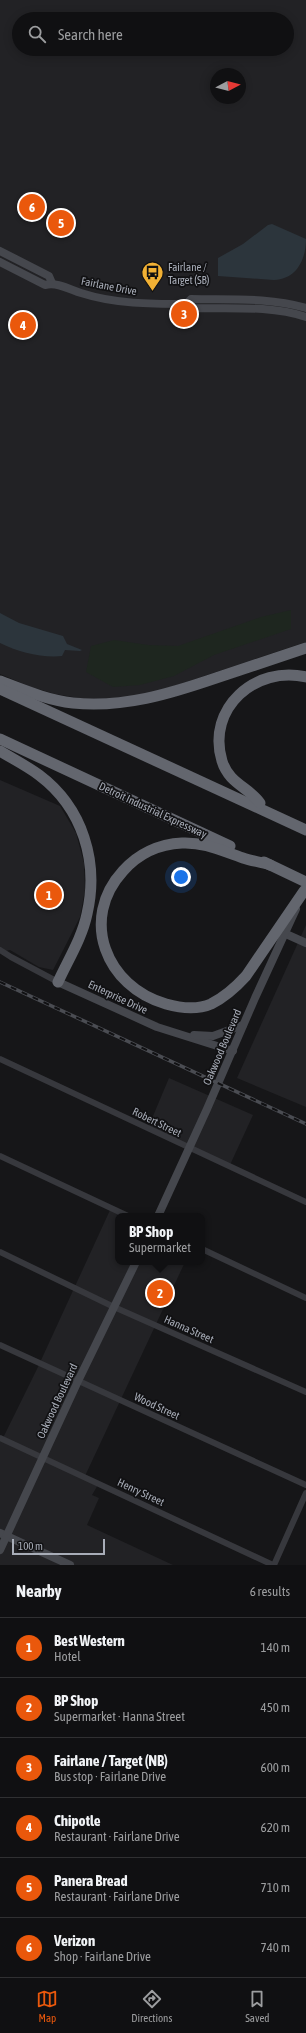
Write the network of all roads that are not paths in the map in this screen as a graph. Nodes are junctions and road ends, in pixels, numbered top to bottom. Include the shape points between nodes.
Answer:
1 (0, 251) edge
2 (0, 262) edge
3 (52, 283) junction
4 (186, 304) junction
5 (306, 308) edge
6 (306, 318) edge
7 (306, 649) edge
8 (306, 677) edge
9 (0, 681) edge
10 (0, 689) edge
11 (0, 739) edge
12 (0, 751) edge
13 (264, 809) junction
14 (306, 830) edge
15 (270, 865) junction
16 (305, 886) edge
17 (286, 934) junction
18 (306, 943) edge
19 (0, 950) edge
20 (58, 982) junction
21 (243, 1025) junction
22 (174, 1032) junction
23 (233, 1051) junction
24 (0, 1059) edge
25 (189, 1148) junction
26 (0, 1156) edge
27 (306, 1202) edge
28 (122, 1213) edge
29 (159, 1213) edge
30 (205, 1250) edge
31 (0, 1252) edge
32 (134, 1265) edge
33 (306, 1298) edge
34 (114, 1306) junction
35 (0, 1345) edge
36 (78, 1381) junction
37 (306, 1392) edge
38 (0, 1438) edge
39 (43, 1458) junction
40 (306, 1485) edge
41 (306, 1493) edge
42 (4, 1534) edge
43 (0, 1550) edge
44 (70, 1565) edge
45 (274, 1565) edge

1 - 3 main road, Fairlane Drive via 49,276
2 - 3 main road, Fairlane Drive via 45,285
3 - 4 main road, Fairlane Drive via 85,294 119,301
4 - 5 main road, Fairlane Drive via 191,299 255,300 286,302
4 - 6 main road, Fairlane Drive via 190,308 287,312
7 - 9 highway via 167,695 122,703 89,704 56,700
8 - 13 highway via 286,674 252,684 235,699 223,720 220,744 225,768 240,787
10 - 13 highway
11 - 15 highway, Detroit Industrial Expressway
12 - 20 highway via 40,775 63,797 79,824 88,850 91,878 87,915
13 - 14 highway
15 - 16 highway, Detroit Industrial Expressway via 294,876
15 - 16 highway via 212,846 182,843 163,845 144,853 130,863 114,883 101,912 101,932 105,951 116,970 127,984 160,1002 194,1008 209,1004 235,988 246,976
16 - 17 main road, Oakwood Boulevard
17 - 18 main road
17 - 21 main road, Oakwood Boulevard
19 - 20 street, Enterprise Drive
20 - 22 main road, Enterprise Drive via 131,1016
21 - 22 main road via 213,1036
21 - 23 main road, Oakwood Boulevard
22 - 23 main road, Enterprise Drive
23 - 25 main road, Oakwood Boulevard
24 - 25 street, Robert Street
25 - 27 street, Robert Street
25 - 29 main road, Oakwood Boulevard
26 - 28 street
30 - 33 street
31 - 34 street, Hanna Street
32 - 34 main road, Oakwood Boulevard
34 - 36 main road, Oakwood Boulevard
34 - 37 street, Hanna Street
35 - 36 street, Wood Street
36 - 39 main road, Oakwood Boulevard
36 - 40 street, Wood Street
38 - 39 street, Henry Street
39 - 42 main road, Oakwood Boulevard
39 - 45 street, Henry Street
41 - 45 street
42 - 43 main road, Oakwood Boulevard
42 - 44 main road

